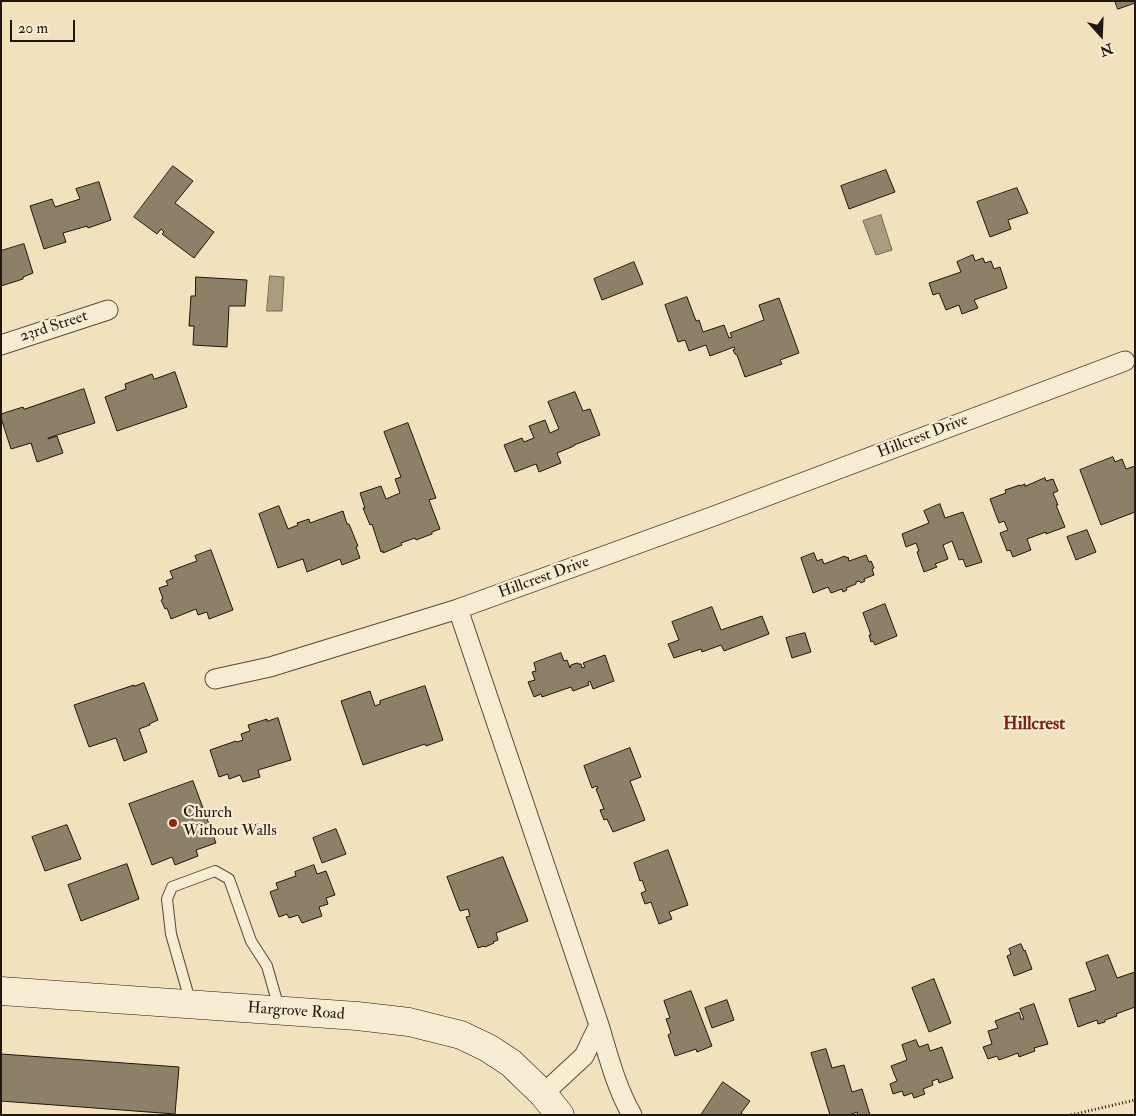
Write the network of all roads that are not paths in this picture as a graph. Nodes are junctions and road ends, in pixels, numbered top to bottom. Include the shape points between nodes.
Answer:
1 (108, 310) dead end
2 (1, 345) edge
3 (1126, 361) dead end
4 (458, 609) junction
5 (215, 679) dead end
6 (1, 991) edge
7 (192, 1005) junction
8 (280, 1011) junction
9 (599, 1025) junction
10 (551, 1105) edge
11 (632, 1115) edge

1 - 2 street, 23rd Street
3 - 4 street, Hillcrest Drive
4 - 5 street, Hillcrest Drive via 270,667
4 - 9 street
6 - 7 main road, Hargrove Road
7 - 8 main road, Hargrove Road
7 - 8 lane via 171,934 167,899 172,887 215,871 229,879 251,941 266,966
8 - 10 main road, Hargrove Road via 409,1022 461,1035 511,1063
9 - 10 street via 584,1056
9 - 11 street via 612,1068

